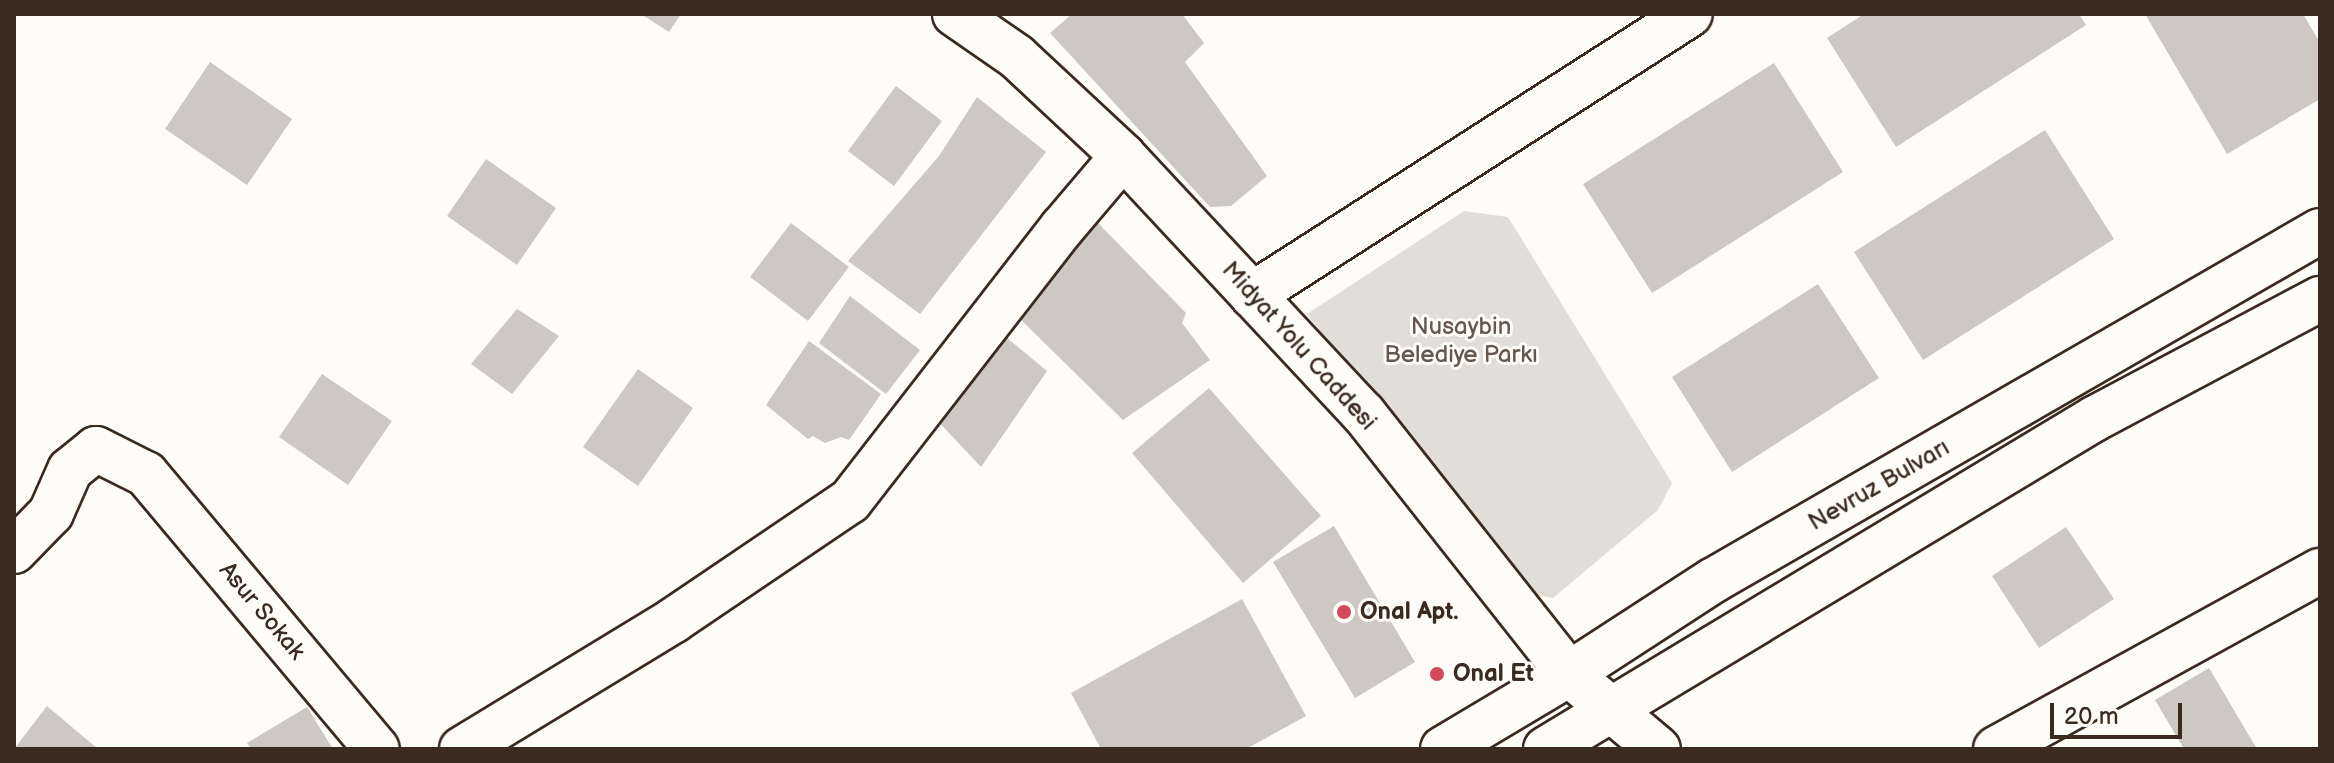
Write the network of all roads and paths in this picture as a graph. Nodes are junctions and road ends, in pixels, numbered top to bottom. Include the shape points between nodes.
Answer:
1 (955, 14) edge
2 (1690, 14) edge
3 (1123, 156) junction
4 (2320, 231) edge
5 (1252, 295) junction
6 (2320, 299) edge
7 (14, 551) edge
8 (2320, 571) edge
9 (1569, 674) junction
10 (1610, 708) junction
11 (377, 749) edge
12 (462, 749) edge
13 (1443, 749) edge
14 (1546, 749) edge
15 (1658, 749) edge
16 (1996, 749) edge

1 - 3 street, Midyat Yolu Caddesi via 1017,57
2 - 5 street
3 - 5 street, Midyat Yolu Caddesi
3 - 12 street via 850,501 674,620
4 - 9 street, Nevruz Bulvarı via 1714,580
5 - 9 street, Midyat Yolu Caddesi via 1363,413
6 - 10 street via 2094,419
7 - 11 street, Asur Sokak via 51,513 70,470 96,449 146,474
8 - 16 street
9 - 10 street, Midyat Yolu Caddesi
9 - 13 street, Nevruz Bulvarı
10 - 14 street
10 - 15 street, Midyat Yolu Caddesi

